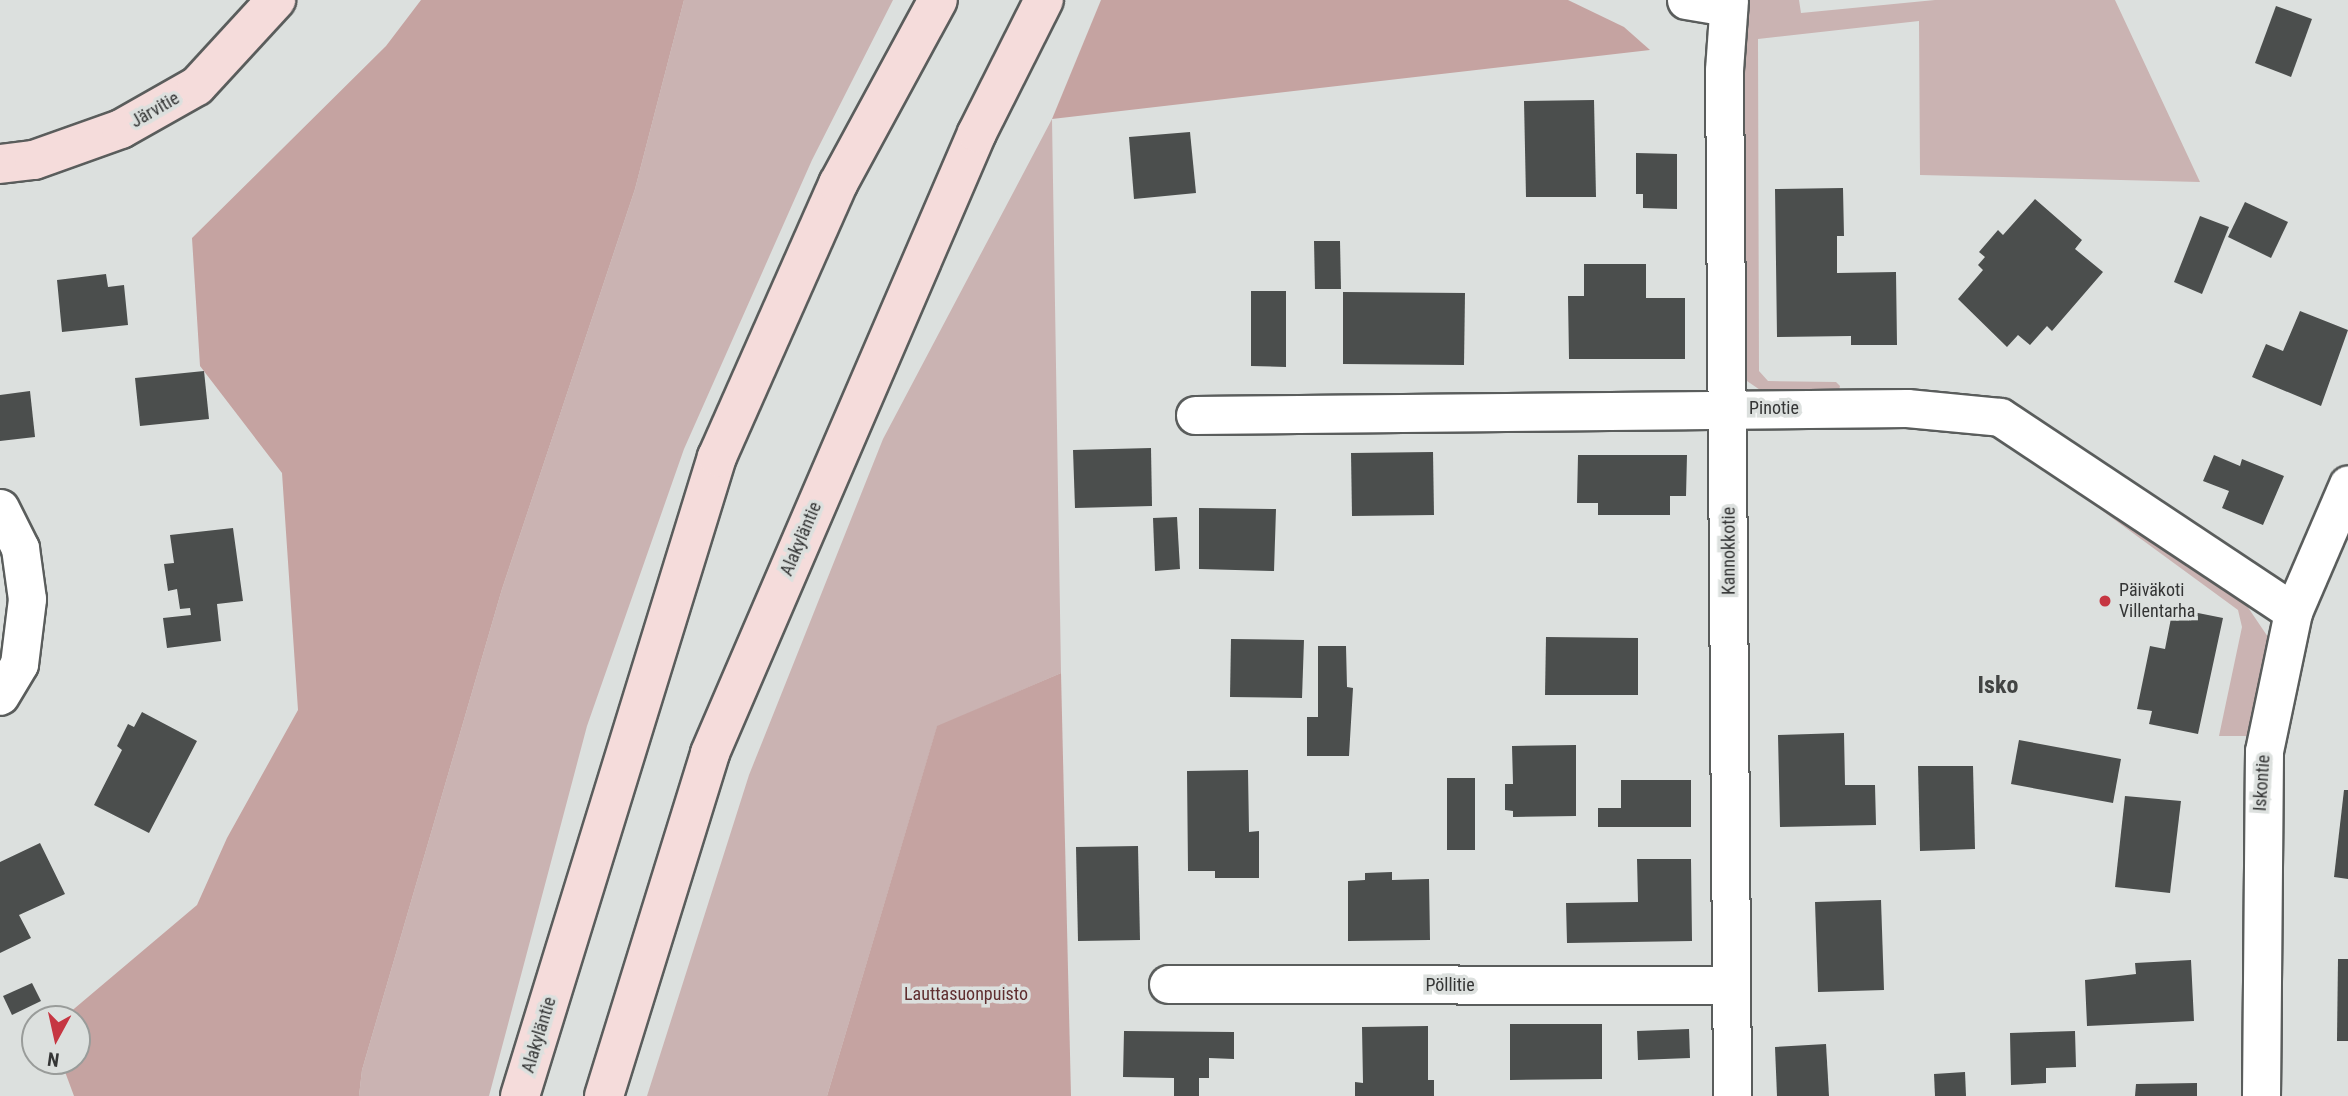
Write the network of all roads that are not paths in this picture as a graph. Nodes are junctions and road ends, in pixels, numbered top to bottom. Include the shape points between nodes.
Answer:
1 (276, 0) edge
2 (938, 0) edge
3 (1044, 0) edge
4 (1686, 0) edge
5 (1728, 3) edge
6 (0, 164) edge
7 (1728, 408) junction
8 (1195, 415) dead end
9 (2348, 484) edge
10 (0, 508) edge
11 (2293, 612) junction
12 (0, 696) edge
13 (1168, 984) dead end
14 (1731, 985) junction
15 (520, 1096) edge
16 (604, 1096) edge
17 (1732, 1096) edge
18 (2261, 1096) edge

1 - 6 main road, Järvitie via 197,86 121,129 34,160
2 - 15 main road, Alakyläntie via 838,184 717,457
3 - 16 main road, Alakyläntie via 977,133 710,753
4 - 5 street
5 - 7 street, Kannokkotie
7 - 8 street, Pinotie
7 - 11 street, Pinotie via 1937,408 2000,417
7 - 14 street, Kannokkotie
9 - 11 street, Iskontie
10 - 12 street via 20,548 27,598 19,664
11 - 18 street, Iskontie via 2264,751 2260,795
13 - 14 street, Pöllitie
14 - 17 street, Kannokkotie

